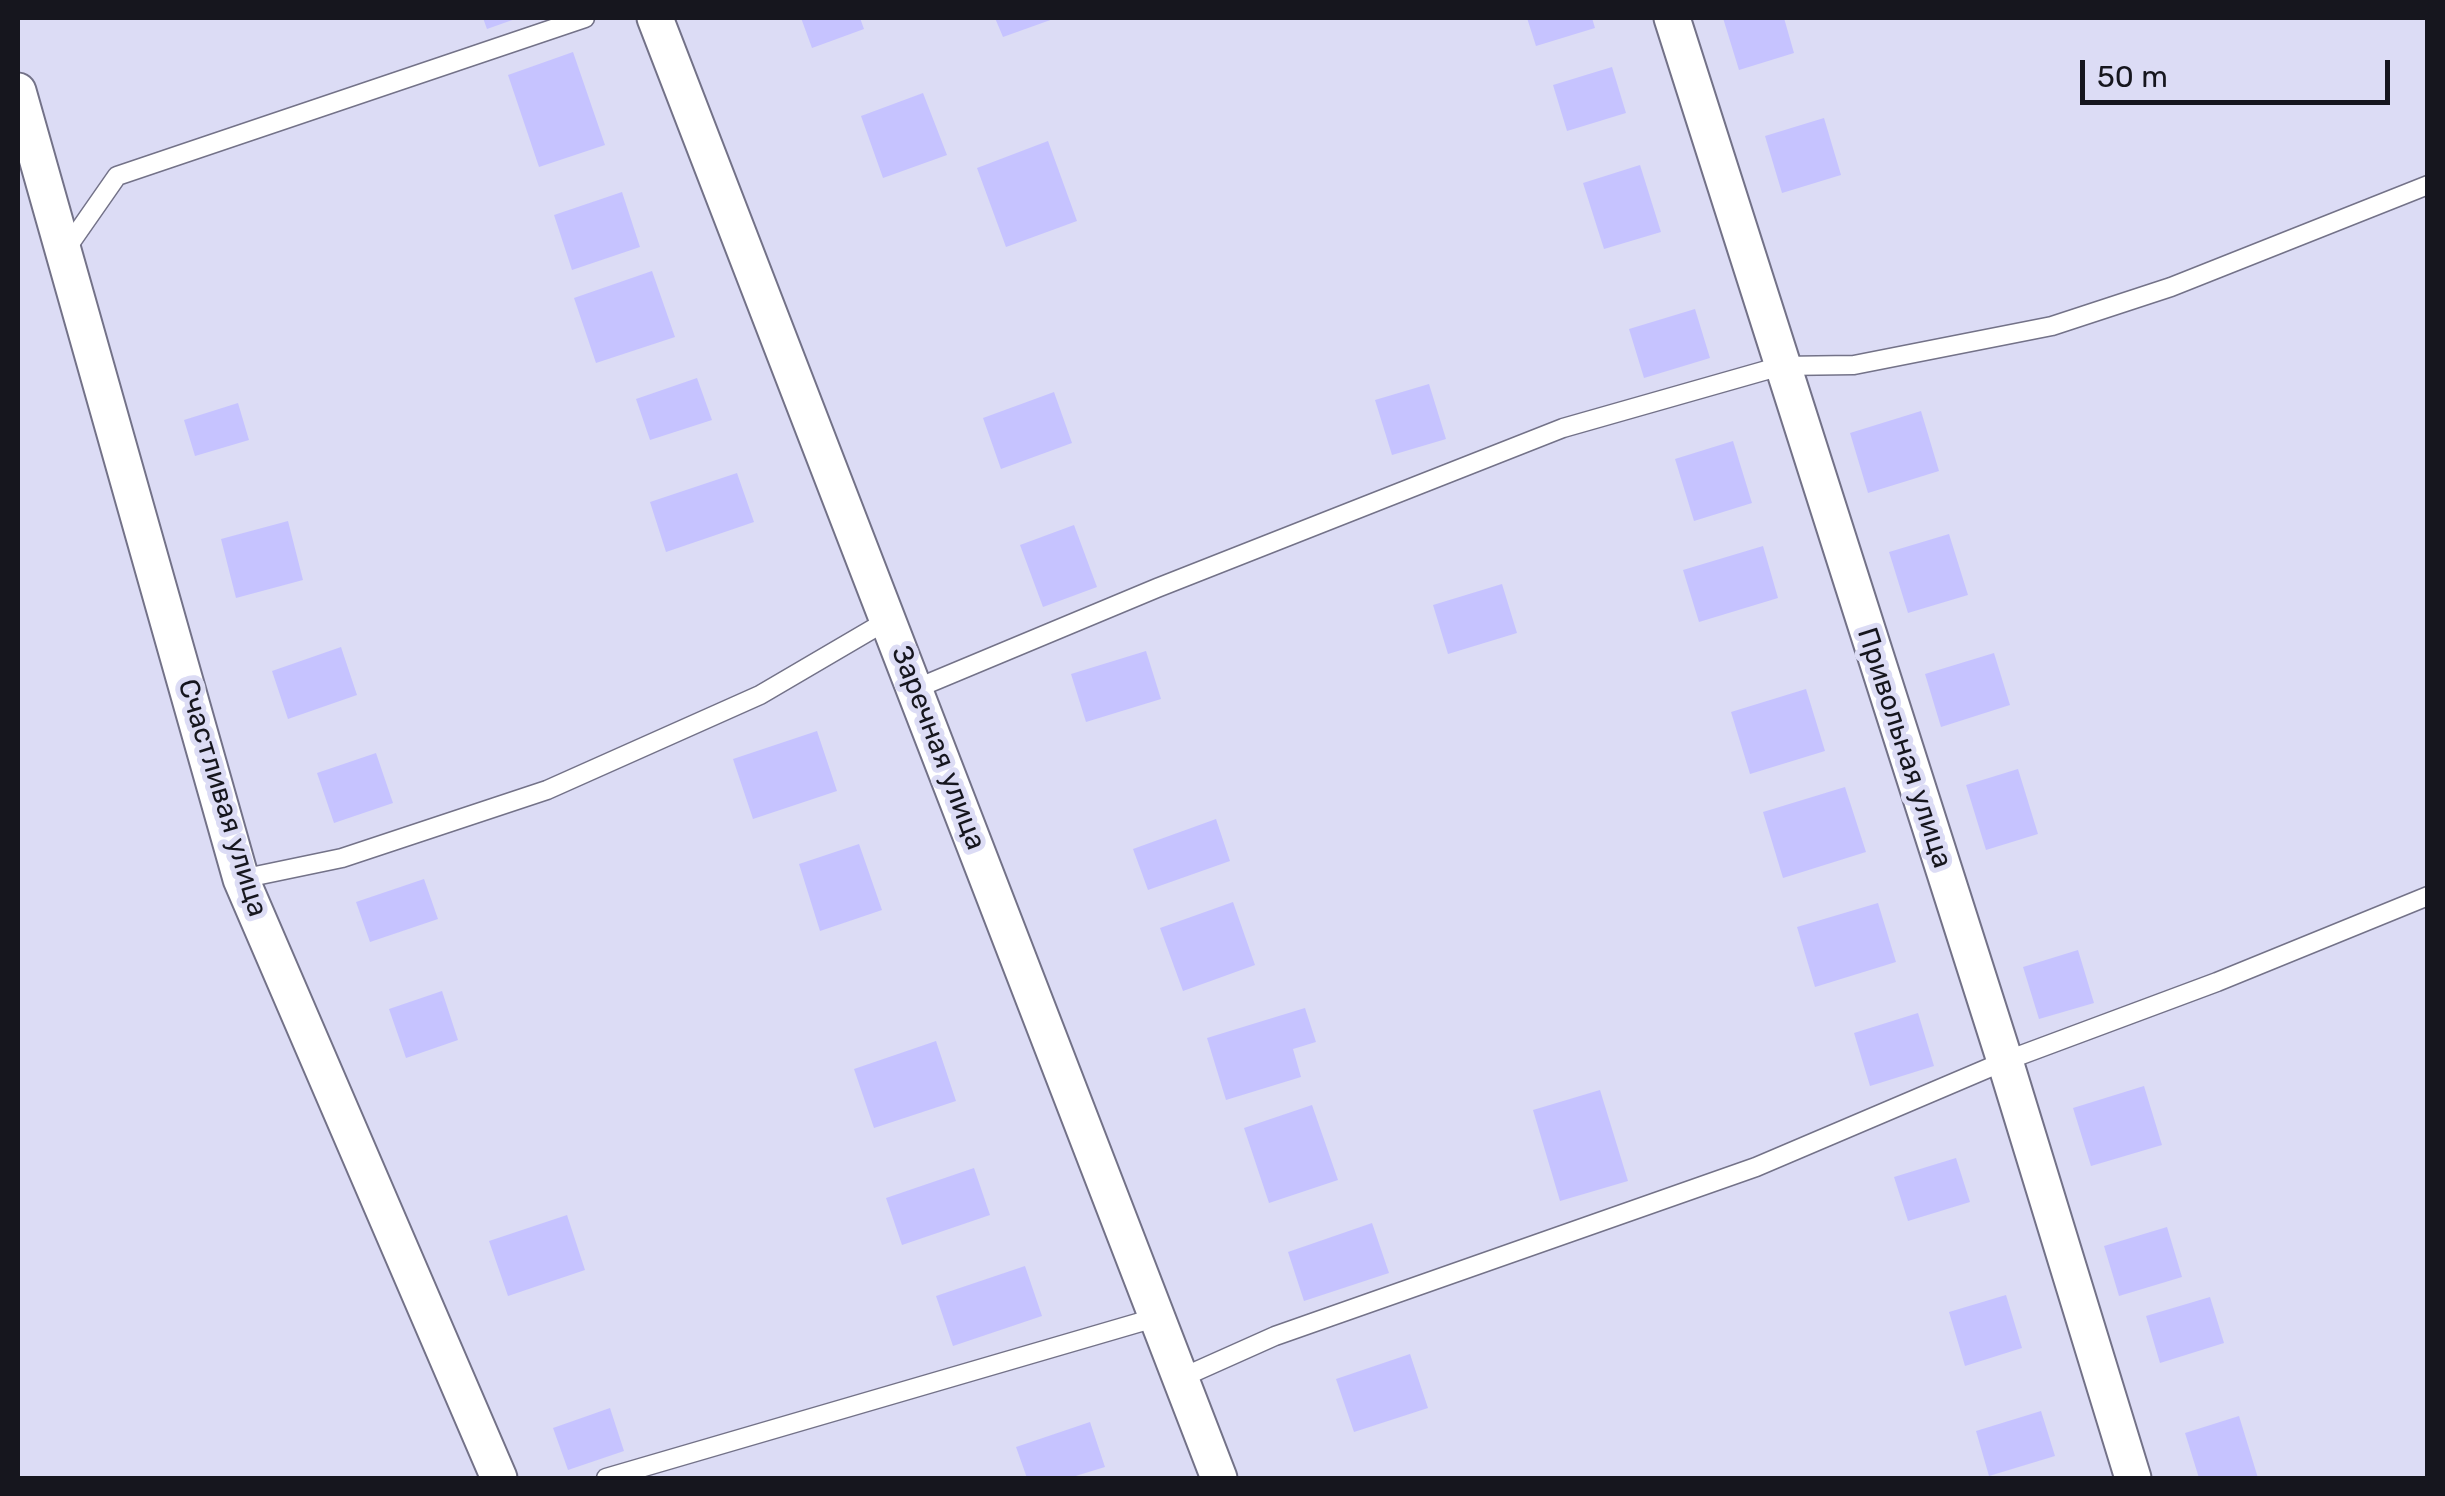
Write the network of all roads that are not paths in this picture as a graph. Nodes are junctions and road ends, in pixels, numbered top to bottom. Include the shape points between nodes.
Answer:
1 (585, 18) edge
2 (656, 18) edge
3 (1672, 18) edge
4 (18, 92) edge
5 (2428, 185) edge
6 (63, 253) junction
7 (1782, 366) junction
8 (888, 620) junction
9 (915, 690) junction
10 (241, 879) junction
11 (2428, 896) edge
12 (2005, 1061) junction
13 (1158, 1317) junction
14 (1181, 1378) junction
15 (499, 1478) edge
16 (606, 1478) edge
17 (1219, 1478) edge
18 (2133, 1478) edge

1 - 6 lane via 118,176
2 - 8 street, Заречная улица
3 - 7 street, Привольная улица
4 - 6 street, Счастливая улица
5 - 7 lane via 2052,326 1854,364
6 - 10 street, Счастливая улица
7 - 9 lane via 1563,428
7 - 12 street, Привольная улица
8 - 9 street, Заречная улица
8 - 10 lane via 760,695 547,790 342,858
9 - 13 street, Заречная улица
10 - 15 street, Счастливая улица
11 - 12 lane
12 - 14 lane via 1756,1167 1274,1336
12 - 18 street, Привольная улица
13 - 14 street, Заречная улица
13 - 16 lane
14 - 17 street, Заречная улица

